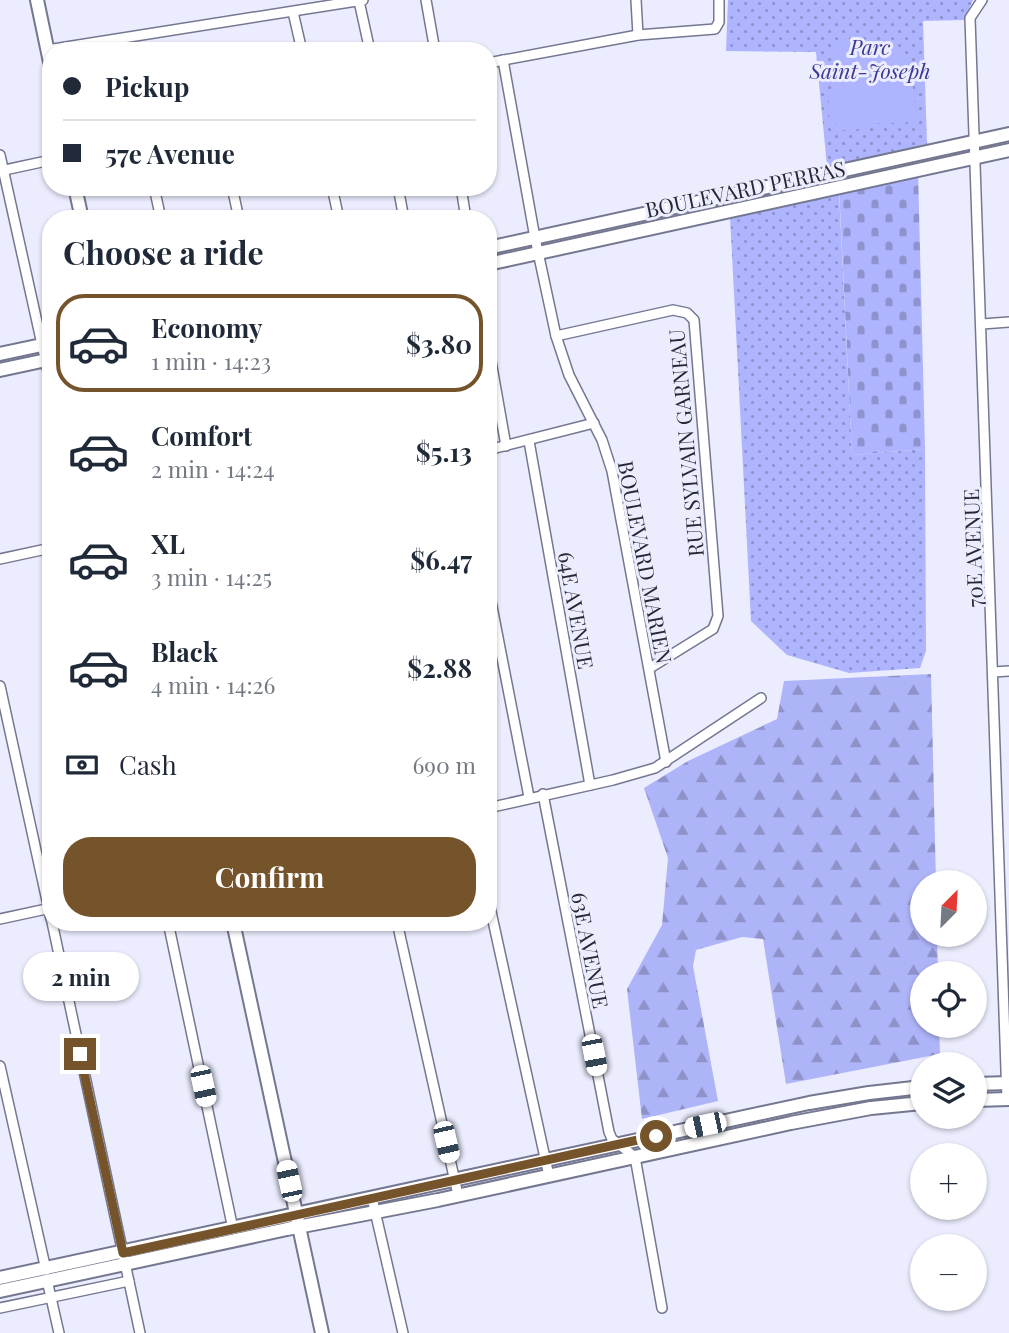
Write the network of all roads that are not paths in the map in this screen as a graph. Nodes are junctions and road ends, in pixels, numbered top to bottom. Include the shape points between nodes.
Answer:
1 (37, 0) edge
2 (361, 0) edge
3 (426, 0) edge
4 (636, 0) edge
5 (719, 0) edge
6 (982, 0) edge
7 (293, 12) junction
8 (638, 35) junction
9 (45, 42) edge
10 (99, 42) edge
11 (300, 42) edge
12 (368, 42) edge
13 (433, 42) edge
14 (503, 60) junction
15 (497, 61) edge
16 (1009, 134) edge
17 (974, 142) junction
18 (1009, 150) edge
19 (0, 155) edge
20 (975, 158) junction
21 (42, 162) edge
22 (2, 171) edge
23 (535, 238) junction
24 (497, 246) edge
25 (538, 253) junction
26 (497, 262) edge
27 (1009, 322) edge
28 (982, 324) junction
29 (42, 328) edge
30 (556, 336) junction
31 (42, 345) edge
32 (0, 354) edge
33 (42, 361) edge
34 (0, 370) edge
35 (497, 395) edge
36 (594, 423) junction
37 (529, 441) junction
38 (506, 446) junction
39 (497, 448) edge
40 (42, 550) edge
41 (0, 559) edge
42 (497, 632) edge
43 (650, 668) junction
44 (1009, 671) edge
45 (993, 672) junction
46 (0, 686) edge
47 (761, 698) dead end
48 (666, 762) junction
49 (590, 785) junction
50 (543, 794) junction
51 (529, 797) junction
52 (497, 806) edge
53 (42, 878) edge
54 (42, 916) edge
55 (0, 919) edge
56 (53, 931) edge
57 (170, 931) edge
58 (235, 931) edge
59 (399, 931) edge
60 (495, 931) edge
61 (1007, 1052) edge
62 (0, 1066) edge
63 (1008, 1083) edge
64 (987, 1084) edge
65 (910, 1088) edge
66 (869, 1093) junction
67 (1008, 1099) edge
68 (987, 1100) edge
69 (910, 1104) edge
70 (871, 1108) junction
71 (618, 1144) junction
72 (635, 1157) junction
73 (547, 1160) junction
74 (549, 1176) junction
75 (455, 1180) junction
76 (458, 1195) junction
77 (372, 1198) junction
78 (375, 1213) junction
79 (298, 1221) junction
80 (233, 1229) junction
81 (124, 1259) junction
82 (47, 1275) junction
83 (0, 1278) edge
84 (129, 1282) junction
85 (0, 1291) edge
86 (51, 1298) junction
87 (0, 1308) edge
88 (662, 1308) dead end
89 (59, 1333) edge
90 (141, 1333) edge
91 (322, 1333) edge
92 (403, 1333) edge

1 - 9 street
2 - 7 street
2 - 12 street
3 - 13 street
4 - 8 street
5 - 8 street via 718,26 710,30
6 - 17 street, 70E AVENUE via 970,18
7 - 10 street
7 - 11 street
8 - 14 street
14 - 15 street
14 - 23 street, BOULEVARD MARIEN
16 - 17 street, BOULEVARD PERRAS
17 - 20 street, 70E AVENUE
17 - 23 street, BOULEVARD PERRAS
18 - 20 street, BOULEVARD PERRAS
19 - 22 street
20 - 25 street, BOULEVARD PERRAS
20 - 28 street, 70E AVENUE
21 - 22 street
22 - 29 street
23 - 24 street, BOULEVARD PERRAS
23 - 25 street, BOULEVARD MARIEN
25 - 26 street, BOULEVARD PERRAS
25 - 30 street, BOULEVARD MARIEN
27 - 28 street
28 - 45 street, 70E AVENUE
30 - 36 street, BOULEVARD MARIEN via 569,375
30 - 43 street, RUE SYLVAIN GARNEAU via 673,310 694,320 718,616 713,629
31 - 32 street
33 - 34 street
35 - 38 street
36 - 37 street
36 - 43 street, BOULEVARD MARIEN via 612,471
37 - 38 street
37 - 49 street, 64E AVENUE
38 - 39 street
40 - 41 street
42 - 51 street
43 - 48 street, BOULEVARD MARIEN
44 - 45 street
45 - 61 street, 70E AVENUE
46 - 53 street
47 - 48 street
48 - 49 street
49 - 50 street
50 - 51 street
50 - 71 street, 63E AVENUE via 609,1132
51 - 52 street
54 - 55 street
56 - 81 street
57 - 80 street
58 - 79 street
59 - 75 street
60 - 73 street
61 - 63 street, 70E AVENUE
62 - 82 street
63 - 64 street
63 - 67 street, 70E AVENUE
65 - 66 street
66 - 70 street
66 - 71 street
67 - 68 street
69 - 70 street
70 - 72 street
71 - 72 street
71 - 73 street
72 - 74 street
72 - 88 street
73 - 74 street
73 - 75 street
74 - 76 street
75 - 76 street
75 - 77 street
76 - 78 street
77 - 78 street
77 - 79 street
78 - 79 street
78 - 92 street
79 - 80 street
79 - 81 street
79 - 91 street
80 - 81 street
81 - 82 street
81 - 84 street
82 - 83 street
82 - 85 street
82 - 86 street
84 - 86 street
84 - 90 street
86 - 87 street
86 - 89 street

